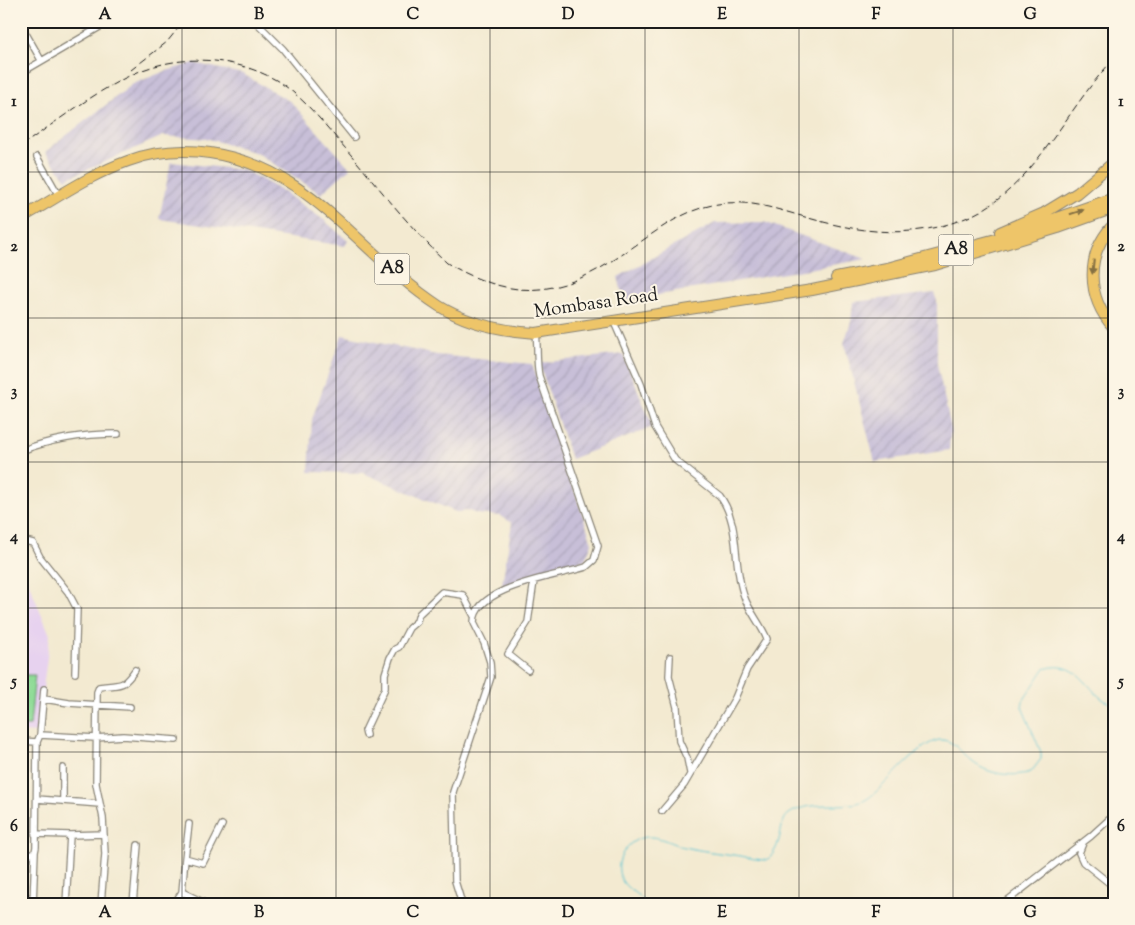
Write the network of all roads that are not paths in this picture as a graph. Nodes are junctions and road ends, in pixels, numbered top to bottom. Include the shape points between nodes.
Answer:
1 (110, 21) edge
2 (255, 21) edge
3 (21, 25) edge
4 (41, 60) junction
5 (21, 73) edge
6 (354, 137) dead end
7 (38, 157) dead end
8 (1114, 162) edge
9 (59, 196) junction
10 (1114, 198) edge
11 (1114, 208) edge
12 (21, 218) edge
13 (1114, 224) edge
14 (974, 244) junction
15 (795, 291) junction
16 (613, 320) junction
17 (1114, 328) edge
18 (536, 333) junction
19 (118, 434) dead end
20 (21, 451) edge
21 (21, 540) edge
22 (534, 581) junction
23 (474, 616) junction
24 (670, 657) dead end
25 (135, 670) dead end
26 (528, 670) dead end
27 (75, 673) dead end
28 (44, 689) dead end
29 (44, 699) junction
30 (95, 704) junction
31 (130, 707) dead end
32 (40, 735) junction
33 (366, 735) dead end
34 (96, 738) junction
35 (176, 740) dead end
36 (21, 741) edge
37 (37, 742) junction
38 (63, 768) dead end
39 (690, 773) junction
40 (37, 799) junction
41 (63, 801) junction
42 (100, 804) junction
43 (662, 812) dead end
44 (1114, 814) edge
45 (189, 824) dead end
46 (222, 825) dead end
47 (35, 834) junction
48 (104, 834) junction
49 (70, 835) junction
50 (1083, 842) junction
51 (138, 845) dead end
52 (35, 852) junction
53 (21, 858) edge
54 (186, 858) junction
55 (1114, 887) edge
56 (182, 892) junction
57 (21, 897) edge
58 (33, 901) edge
59 (101, 902) edge
60 (66, 904) edge
61 (127, 904) edge
62 (134, 904) edge
63 (174, 904) edge
64 (207, 904) edge
65 (462, 904) edge
66 (1003, 904) edge

1 - 4 street
2 - 6 street
3 - 4 street
4 - 5 street
7 - 9 street
8 - 14 highway via 1077,193 1044,213
9 - 12 highway, Mombasa Road / A8
9 - 18 highway, Mombasa Road / A8 via 90,176 127,161 164,152 192,151 247,161 294,184 412,286 440,306 478,323
14 -> 10 highway, Mombasa Road / A8 via 1045,224
11 - 15 highway, Mombasa Road / A8 via 954,260
13 -> 17 highway via 1099,244 1092,273 1092,286 1099,307
14 - 15 highway, Mombasa Road / A8 via 887,268 810,284
15 - 16 highway, Mombasa Road / A8
16 - 18 highway, Mombasa Road / A8
16 - 39 street via 641,384 655,427 676,460 725,502 734,531 744,596 767,639
18 - 22 street via 539,376 598,546 594,560 586,567
19 - 20 street via 92,434
21 - 27 street via 33,543 75,605
22 - 23 street via 495,592 479,606
22 - 26 street via 528,622 508,654
23 - 33 street via 463,594 442,592 425,606 390,658 385,688
23 - 65 street via 490,662 491,677 453,792 455,881
24 - 39 street via 669,676 677,707 679,741
25 - 30 street via 126,684 99,687
28 - 29 street
29 - 30 street
29 - 32 street
30 - 31 street
30 - 34 street
32 - 34 street
32 - 37 street
34 - 35 street via 123,736
34 - 42 street via 96,784
36 - 37 street
37 - 40 street
38 - 41 street
39 - 43 street
40 - 41 street
40 - 47 street
41 - 42 street
42 - 48 street
44 - 50 street
45 - 54 street
46 - 54 street via 203,864
47 - 49 street
47 - 52 street
48 - 49 street
48 - 59 street
49 - 60 street
50 - 55 street via 1080,858
50 - 66 street
51 - 62 street
52 - 53 street
52 - 58 street
54 - 56 street
56 - 63 street
56 - 64 street
57 - 58 street
59 - 61 street

